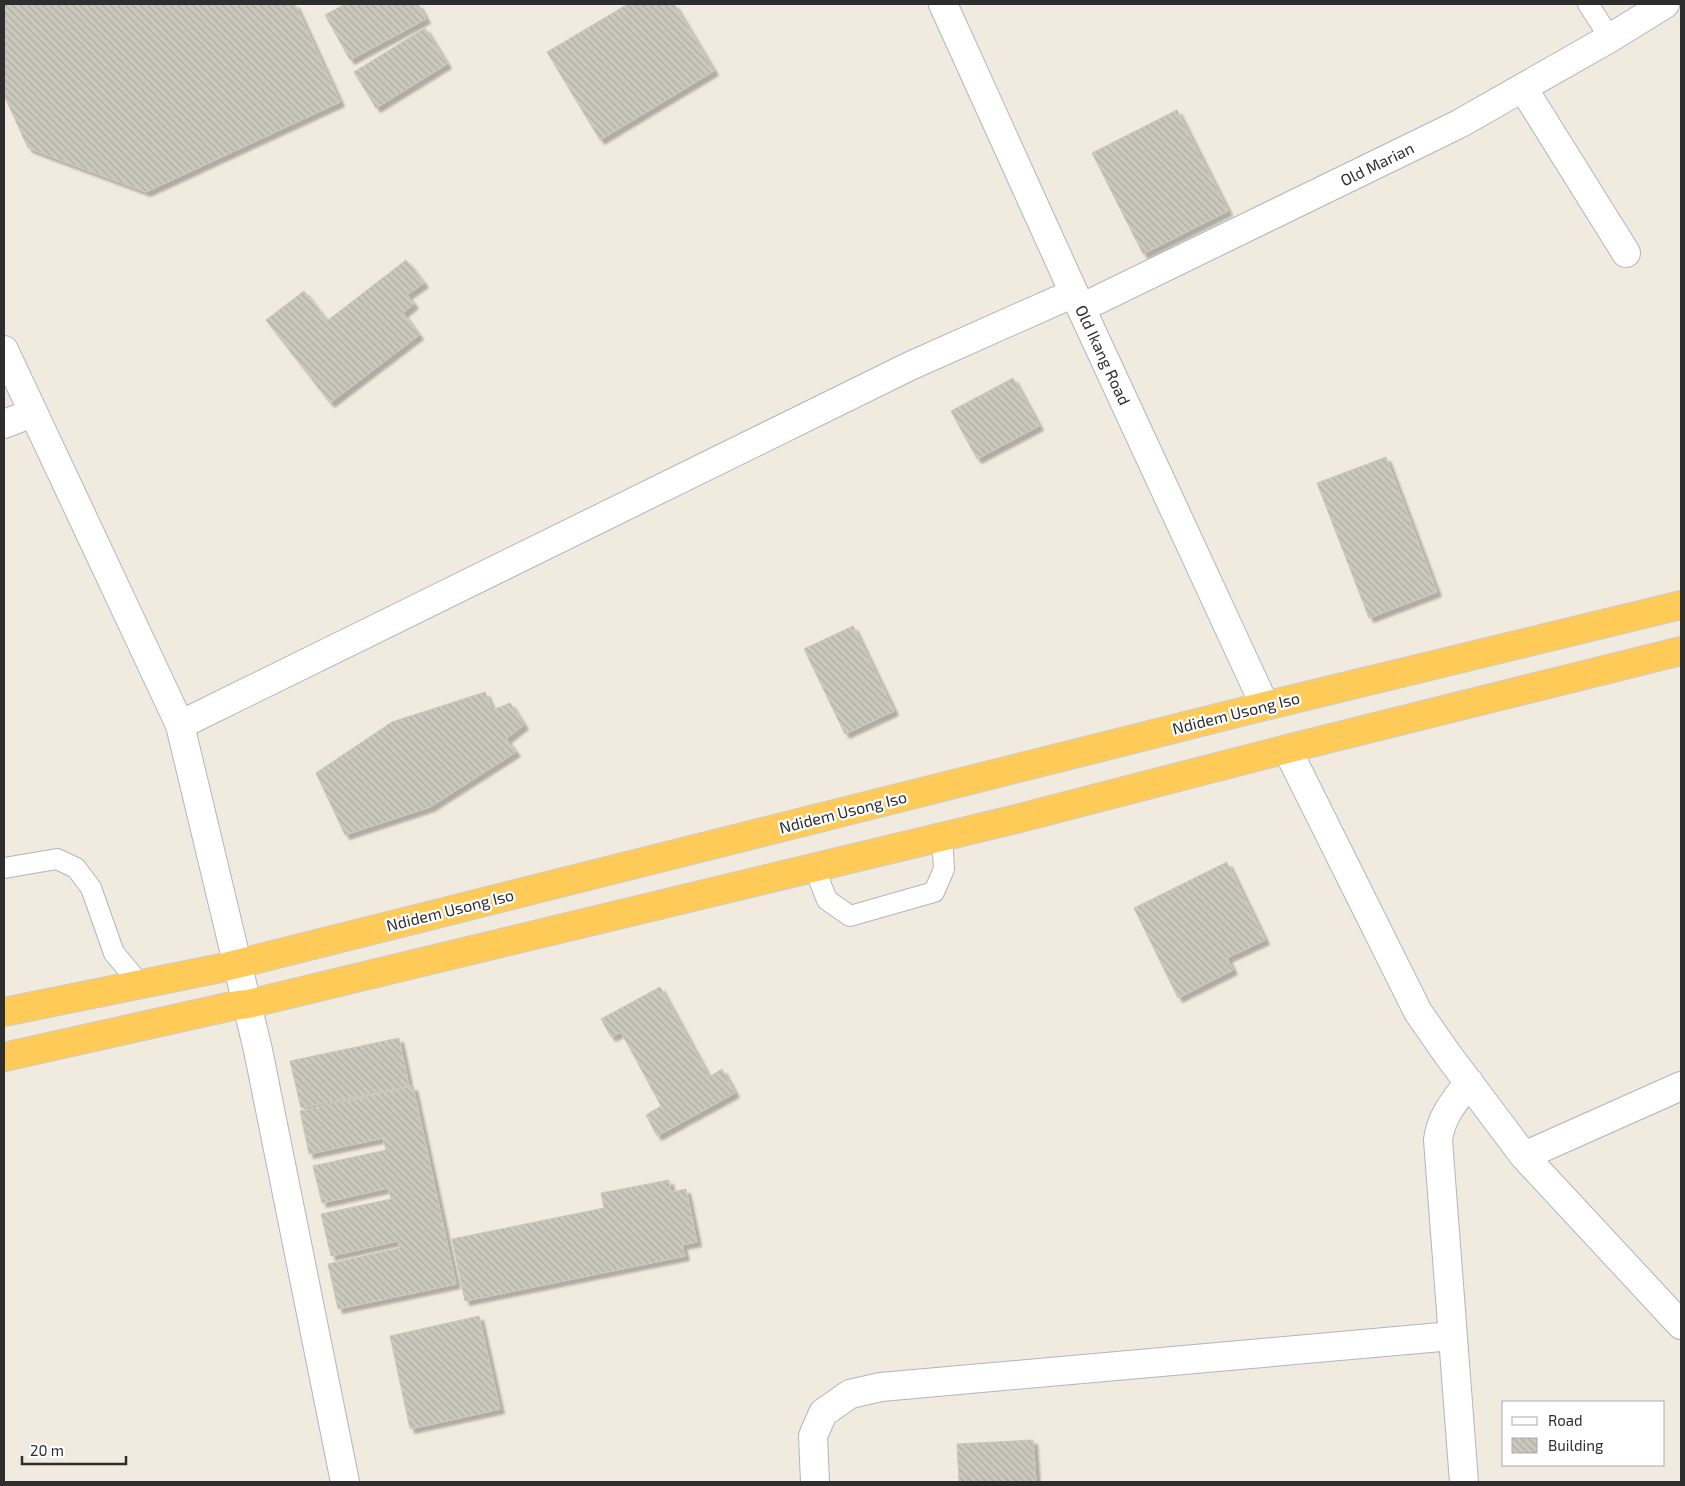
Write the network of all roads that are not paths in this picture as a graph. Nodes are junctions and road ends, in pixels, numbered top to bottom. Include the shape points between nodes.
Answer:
1 (943, 4) edge
2 (1588, 4) edge
3 (1665, 4) edge
4 (1610, 38) junction
5 (1523, 88) junction
6 (1626, 253) dead end
7 (1077, 300) junction
8 (4, 350) edge
9 (33, 412) junction
10 (4, 424) edge
11 (1681, 605) edge
12 (1681, 651) edge
13 (1265, 706) junction
14 (180, 725) junction
15 (1286, 749) junction
16 (942, 836) junction
17 (814, 867) junction
18 (4, 868) edge
19 (236, 964) junction
20 (140, 984) junction
21 (248, 1004) junction
22 (4, 1012) edge
23 (4, 1057) edge
24 (1469, 1082) junction
25 (1681, 1086) edge
26 (1524, 1156) junction
27 (1681, 1325) edge
28 (1452, 1336) junction
29 (346, 1482) edge
30 (815, 1482) edge
31 (1464, 1482) edge

1 - 7 street, Old Ikang Road
2 - 4 lane
3 - 4 street, Old Marian
4 - 5 street, Old Marian
5 - 6 street
5 - 7 street, Old Marian via 1459,124
7 - 13 street, Old Ikang Road
7 - 14 street, Old Marian via 910,366
8 - 9 street
9 - 10 street
9 - 14 street
11 - 13 highway, Ndidem Usong Iso
12 - 15 highway
13 - 19 highway, Ndidem Usong Iso
14 - 19 street
15 - 16 highway
15 - 24 street via 1418,1012
16 - 17 highway
16 - 17 lane via 944,869 934,892 850,916 827,900
17 - 21 highway
18 - 20 lane via 57,859 76,868 91,888 114,953
19 - 20 highway, Ndidem Usong Iso
19 - 21 street
20 - 22 highway, Ndidem Usong Iso
21 - 23 highway
21 - 29 street
24 - 26 street
24 - 28 street via 1444,1116 1438,1140
25 - 26 street
26 - 27 street
28 - 30 street via 881,1387 850,1394 823,1413 813,1436
28 - 31 street

